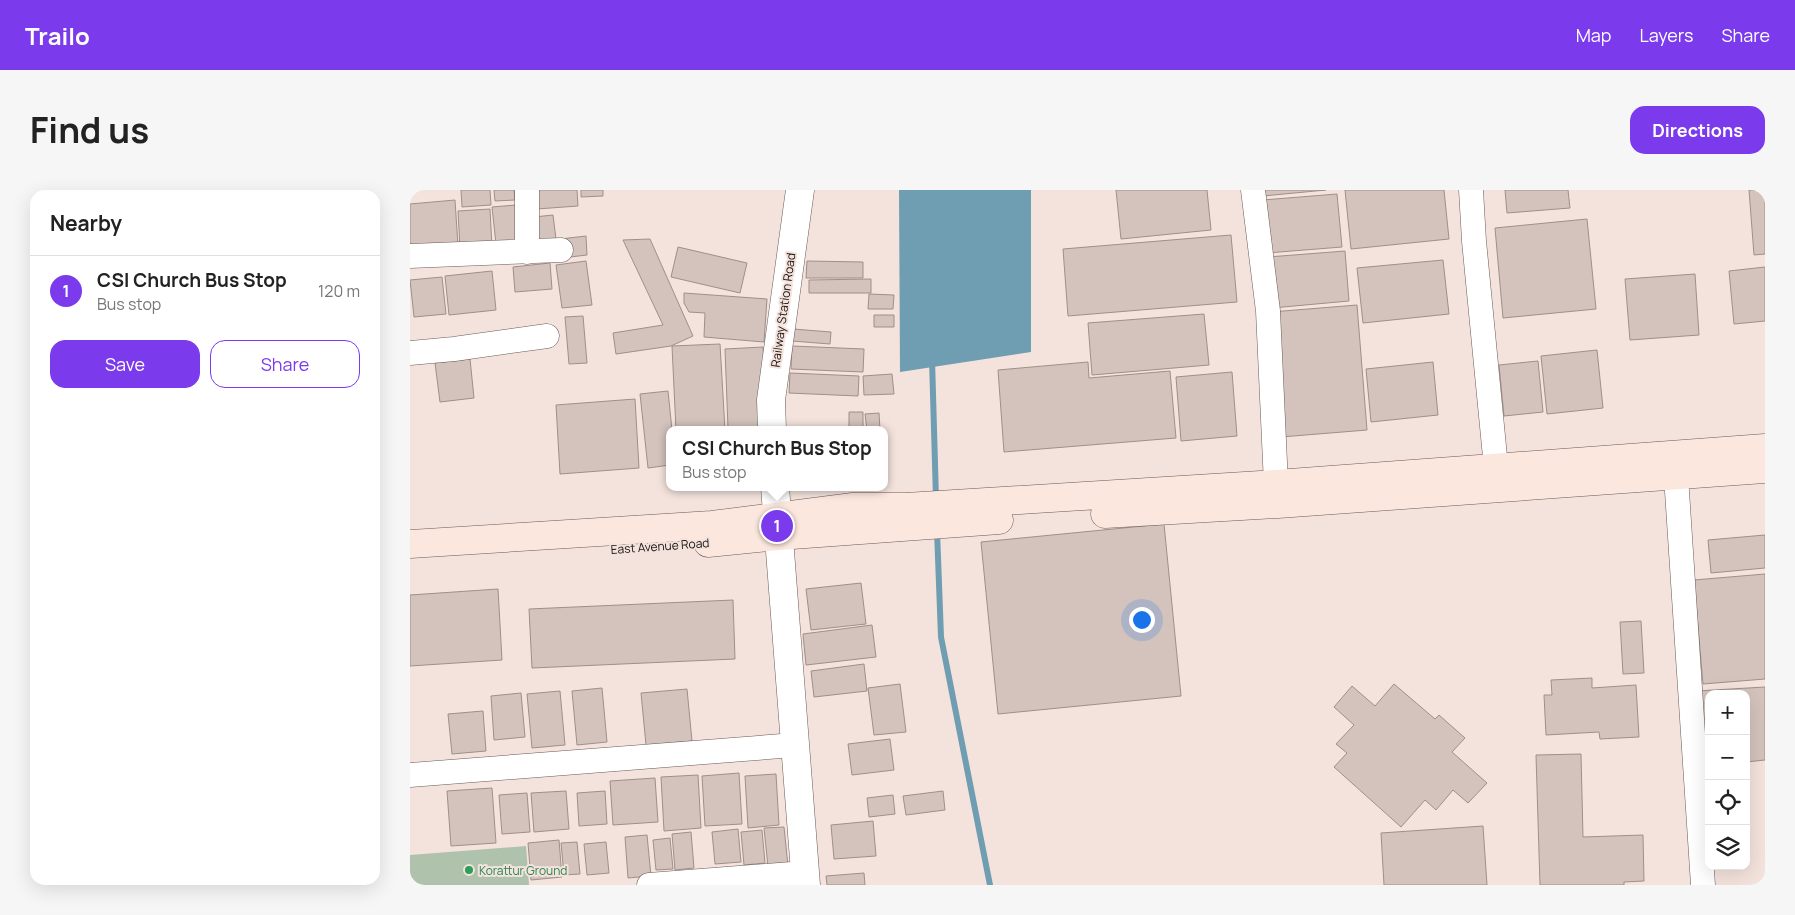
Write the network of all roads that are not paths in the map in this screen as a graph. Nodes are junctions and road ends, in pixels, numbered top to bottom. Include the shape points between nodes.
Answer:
1 (527, 190) edge
2 (800, 190) edge
3 (1253, 190) edge
4 (1471, 190) edge
5 (561, 250) dead end
6 (527, 252) junction
7 (410, 256) edge
8 (547, 336) dead end
9 (410, 353) edge
10 (772, 426) edge
11 (1765, 448) edge
12 (1676, 465) junction
13 (1496, 467) junction
14 (1765, 469) edge
15 (1276, 484) junction
16 (775, 491) edge
17 (987, 511) junction
18 (777, 526) junction
19 (410, 544) edge
20 (410, 562) edge
21 (795, 745) junction
22 (410, 775) edge
23 (806, 879) edge
24 (649, 885) edge
25 (1703, 885) edge

1 - 6 street
2 - 10 street, Railway Station Road via 771,400
3 - 15 street via 1268,311
4 - 13 street
5 - 6 street
6 - 7 street
8 - 9 street
11 - 12 main road
12 - 13 main road
12 - 14 main road
12 - 17 main road via 1278,504
12 - 25 street
13 - 15 main road
15 - 17 main road
16 - 18 street
17 - 18 main road, East Avenue Road
18 - 19 main road, East Avenue Road via 712,525
18 - 20 main road, East Avenue Road via 724,542
18 - 21 street
21 - 22 street
21 - 23 street
23 - 24 street

